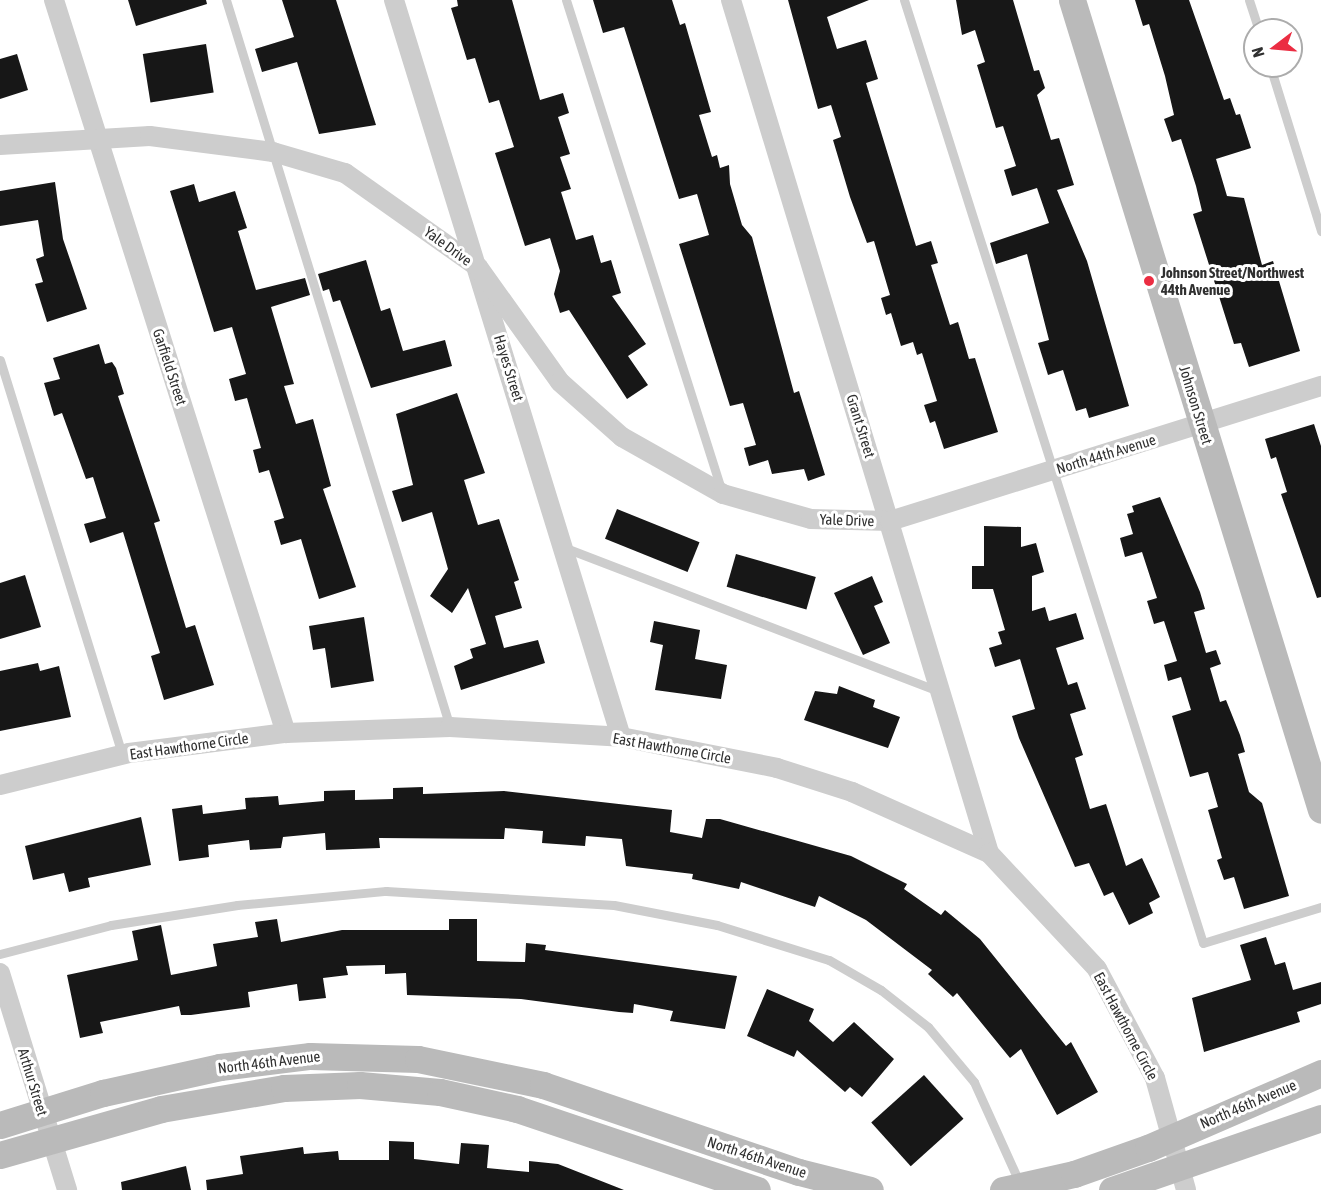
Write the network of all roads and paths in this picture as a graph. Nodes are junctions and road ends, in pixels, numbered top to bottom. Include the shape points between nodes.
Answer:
1 (54, 0) edge
2 (226, 0) edge
3 (394, 0) edge
4 (567, 0) edge
5 (731, 0) edge
6 (904, 0) edge
7 (1072, 0) edge
8 (1249, 0) edge
9 (1255, 18) edge
10 (1274, 78) edge
11 (98, 140) junction
12 (0, 145) edge
13 (273, 152) junction
14 (1321, 231) edge
15 (478, 267) junction
16 (0, 360) edge
17 (1321, 386) edge
18 (1201, 424) junction
19 (1051, 471) junction
20 (723, 494) junction
21 (891, 521) junction
22 (563, 547) junction
23 (941, 691) junction
24 (450, 727) junction
25 (286, 733) junction
26 (621, 737) junction
27 (122, 755) junction
28 (0, 785) edge
29 (1321, 810) edge
30 (989, 853) junction
31 (1321, 907) edge
32 (0, 954) edge
33 (0, 972) edge
34 (1321, 1072) edge
35 (543, 1085) junction
36 (41, 1110) junction
37 (535, 1115) junction
38 (1321, 1118) edge
39 (0, 1125) edge
40 (1175, 1136) junction
41 (50, 1138) junction
42 (0, 1155) edge
43 (1183, 1179) edge
44 (1012, 1188) edge
45 (67, 1190) edge
46 (757, 1190) edge
47 (870, 1190) edge
48 (1112, 1190) edge

1 - 11 street, Garfield Street
2 - 13 lane
3 - 15 street, Hayes Street
4 - 20 lane
5 - 21 street, Grant Street
6 - 19 lane
7 - 18 street, Johnson Street
8 - 9 lane
10 - 14 lane
11 - 12 street, Yale Drive
11 - 13 street, Yale Drive via 150,136
11 - 25 street, Garfield Street
13 - 15 street, Yale Drive via 345,173
13 - 24 lane
15 - 20 street, Yale Drive via 560,382 622,437
15 - 22 street, Hayes Street
16 - 27 lane
17 - 18 street, North 44th Avenue
18 - 19 street, North 44th Avenue
18 - 29 street, Johnson Street
19 - 21 street, North 44th Avenue
19 - 31 lane via 1203,943
20 - 21 street, Yale Drive via 811,519
21 - 23 street, Grant Street
22 - 23 lane
22 - 26 street, Hayes Street
23 - 30 street, Grant Street
24 - 25 street, East Hawthorne Circle
24 - 26 street, East Hawthorne Circle
25 - 27 street, East Hawthorne Circle
26 - 30 street, East Hawthorne Circle via 777,768 852,792
27 - 28 street, East Hawthorne Circle
30 - 40 street, East Hawthorne Circle via 1097,969 1155,1078
32 - 44 lane via 111,925 237,905 386,891 614,905 717,925 829,960 881,990 928,1027 974,1082
33 - 36 street, Arthur Street
34 - 40 street, North 46th Avenue
35 - 36 street, North 46th Avenue via 418,1059 310,1056 182,1075
35 - 37 street
35 - 47 street, North 46th Avenue via 799,1172
36 - 39 street, North 46th Avenue
36 - 41 street, Arthur Street
37 - 41 street, North 46th Avenue via 440,1092 317,1086 161,1109
37 - 46 street, North 46th Avenue
38 - 43 street
40 - 43 street, East Hawthorne Circle
40 - 44 street, North 46th Avenue via 1074,1174
41 - 42 street, North 46th Avenue
41 - 45 street, Arthur Street
43 - 48 street

